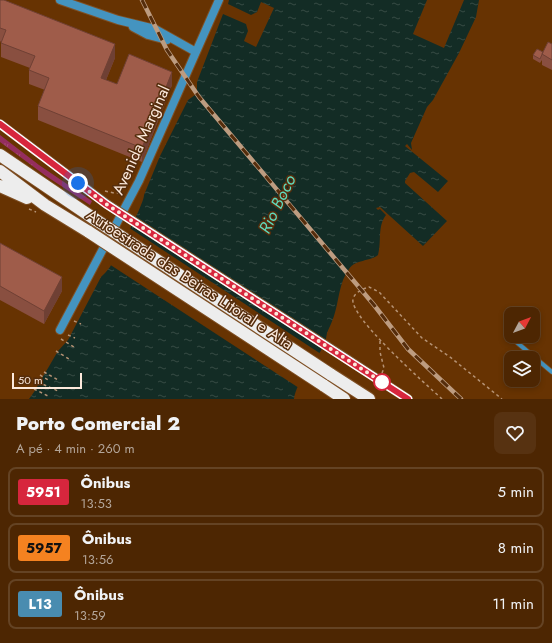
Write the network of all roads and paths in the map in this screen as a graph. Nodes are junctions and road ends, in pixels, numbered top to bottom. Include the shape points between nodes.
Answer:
1 (60, 0) edge
2 (218, 0) edge
3 (196, 52) junction
4 (0, 124) edge
5 (0, 155) edge
6 (0, 171) edge
7 (0, 186) edge
8 (90, 191) junction
9 (132, 194) junction
10 (45, 205) junction
11 (72, 320) dead end
12 (81, 324) dead end
13 (63, 332) joint
14 (75, 338) dead end
15 (62, 339) dead end
16 (380, 340) junction
17 (518, 343) edge
18 (74, 347) dead end
19 (56, 351) dead end
20 (69, 359) dead end
21 (44, 372) dead end
22 (552, 372) edge
23 (40, 375) dead end
24 (58, 380) dead end
25 (379, 380) junction
26 (50, 381) dead end
27 (38, 382) dead end
28 (34, 389) dead end
29 (58, 391) dead end
30 (48, 396) dead end
31 (344, 399) edge
32 (369, 399) edge
33 (408, 399) edge
34 (442, 399) edge
35 (502, 399) edge

1 - 3 street via 118,20 154,29
2 - 3 street, Avenida Marginal
3 - 9 street, Avenida Marginal
4 - 8 street
5 - 32 highway, Autoestrada das Beiras Litoral e Alta, bridge
6 - 10 highway, Autoestrada das Beiras Litoral e Alta
7 - 10 highway
8 - 9 path
8 - 25 street, bridge via 106,204
9 - 13 street, Avenida Marginal
10 - 31 highway, Autoestrada das Beiras Litoral e Alta, bridge
11 - 12 path
13 - 14 path
15 - 18 path
16 - 25 path via 384,368
16 - 34 path
16 - 35 path via 354,308 353,299 359,290 369,287 379,292 422,338
17 - 22 lane
19 - 20 path
21 - 24 path
23 - 26 path
25 - 33 street
27 - 29 path
28 - 30 path

